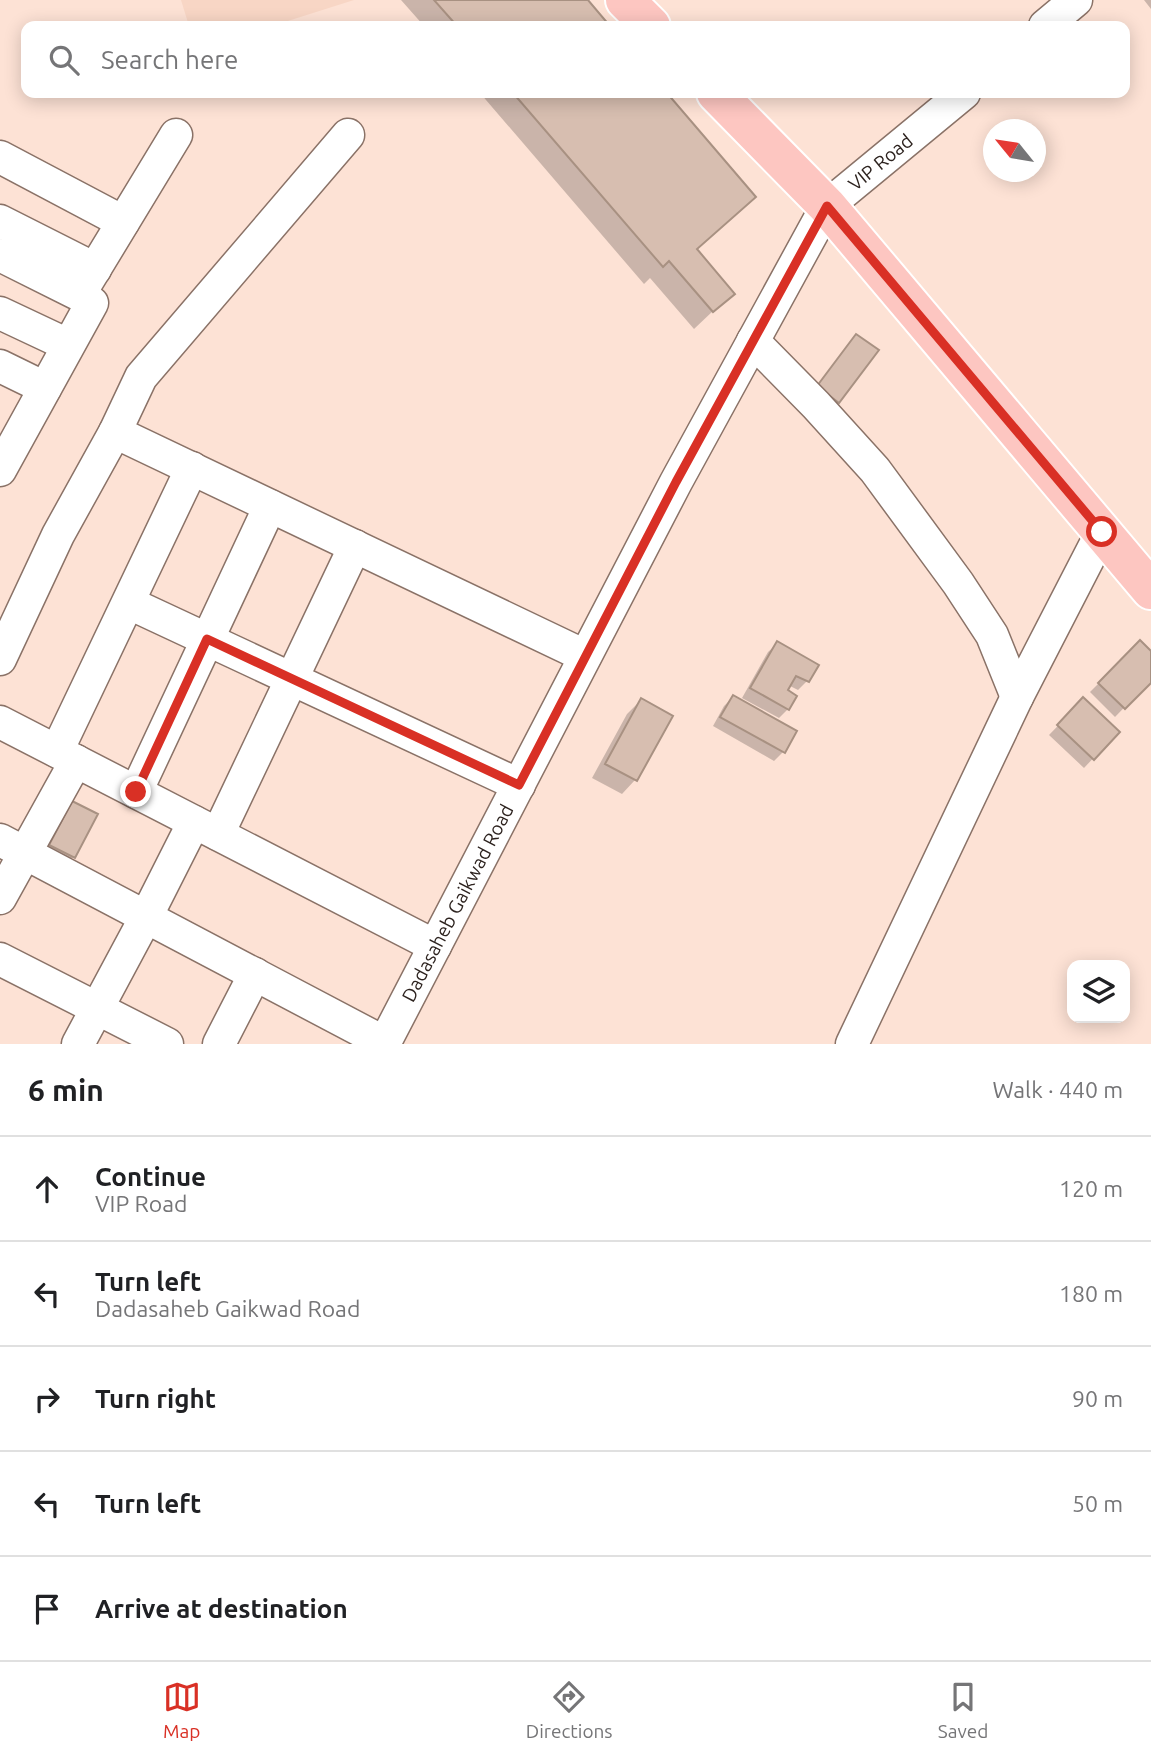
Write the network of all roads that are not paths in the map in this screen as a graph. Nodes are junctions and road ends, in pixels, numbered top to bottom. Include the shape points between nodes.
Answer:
1 (625, 0) edge
2 (1076, 0) edge
3 (646, 21) edge
4 (1051, 21) edge
5 (721, 98) edge
6 (958, 98) edge
7 (176, 135) dead end
8 (348, 135) dead end
9 (0, 157) edge
10 (827, 206) junction
11 (0, 221) edge
12 (123, 222) junction
13 (0, 256) edge
14 (89, 283) junction
15 (0, 313) edge
16 (753, 341) junction
17 (68, 345) junction
18 (0, 366) edge
19 (45, 388) junction
20 (115, 432) junction
21 (5, 451) edge
22 (192, 468) junction
23 (270, 506) junction
24 (1102, 532) junction
25 (355, 546) junction
26 (1151, 590) edge
27 (128, 603) junction
28 (207, 639) junction
29 (585, 656) junction
30 (0, 659) edge
31 (292, 679) junction
32 (1017, 696) junction
33 (0, 722) edge
34 (66, 756) junction
35 (519, 785) junction
36 (136, 792) junction
37 (206, 828) junction
38 (13, 846) edge
39 (0, 898) edge
40 (146, 917) junction
41 (435, 946) junction
42 (0, 959) edge
43 (255, 974) junction
44 (96, 1008) junction
45 (385, 1043) edge
46 (78, 1044) edge
47 (167, 1044) edge
48 (219, 1044) edge
49 (852, 1044) edge

1 - 3 main road
2 - 4 street
5 - 10 main road
6 - 10 street, VIP Road
7 - 12 street
8 - 20 street via 141,377
9 - 12 street
10 - 16 street, Dadasaheb Gaikwad Road
10 - 24 main road
11 - 14 street
12 - 14 street
13 - 14 street
14 - 17 street via 92,303
15 - 17 street
16 - 29 street, Dadasaheb Gaikwad Road
16 - 32 street via 875,470 992,635
17 - 19 street
18 - 19 street
19 - 21 street
20 - 22 street
20 - 30 street via 58,535
22 - 23 street
22 - 27 street
23 - 25 street
23 - 28 street
24 - 26 main road
24 - 32 street
25 - 29 street
25 - 31 street
27 - 28 street
27 - 34 street
28 - 31 street
28 - 36 street
29 - 35 street, Dadasaheb Gaikwad Road
31 - 35 street
31 - 37 street
32 - 49 street
33 - 34 street
34 - 36 street
34 - 38 street
35 - 41 street, Dadasaheb Gaikwad Road
36 - 37 street
37 - 40 street
37 - 41 street
38 - 39 street
38 - 40 street
40 - 43 street
40 - 44 street
41 - 45 street, Dadasaheb Gaikwad Road
42 - 44 street
43 - 45 street
43 - 48 street
44 - 46 street
44 - 47 street

